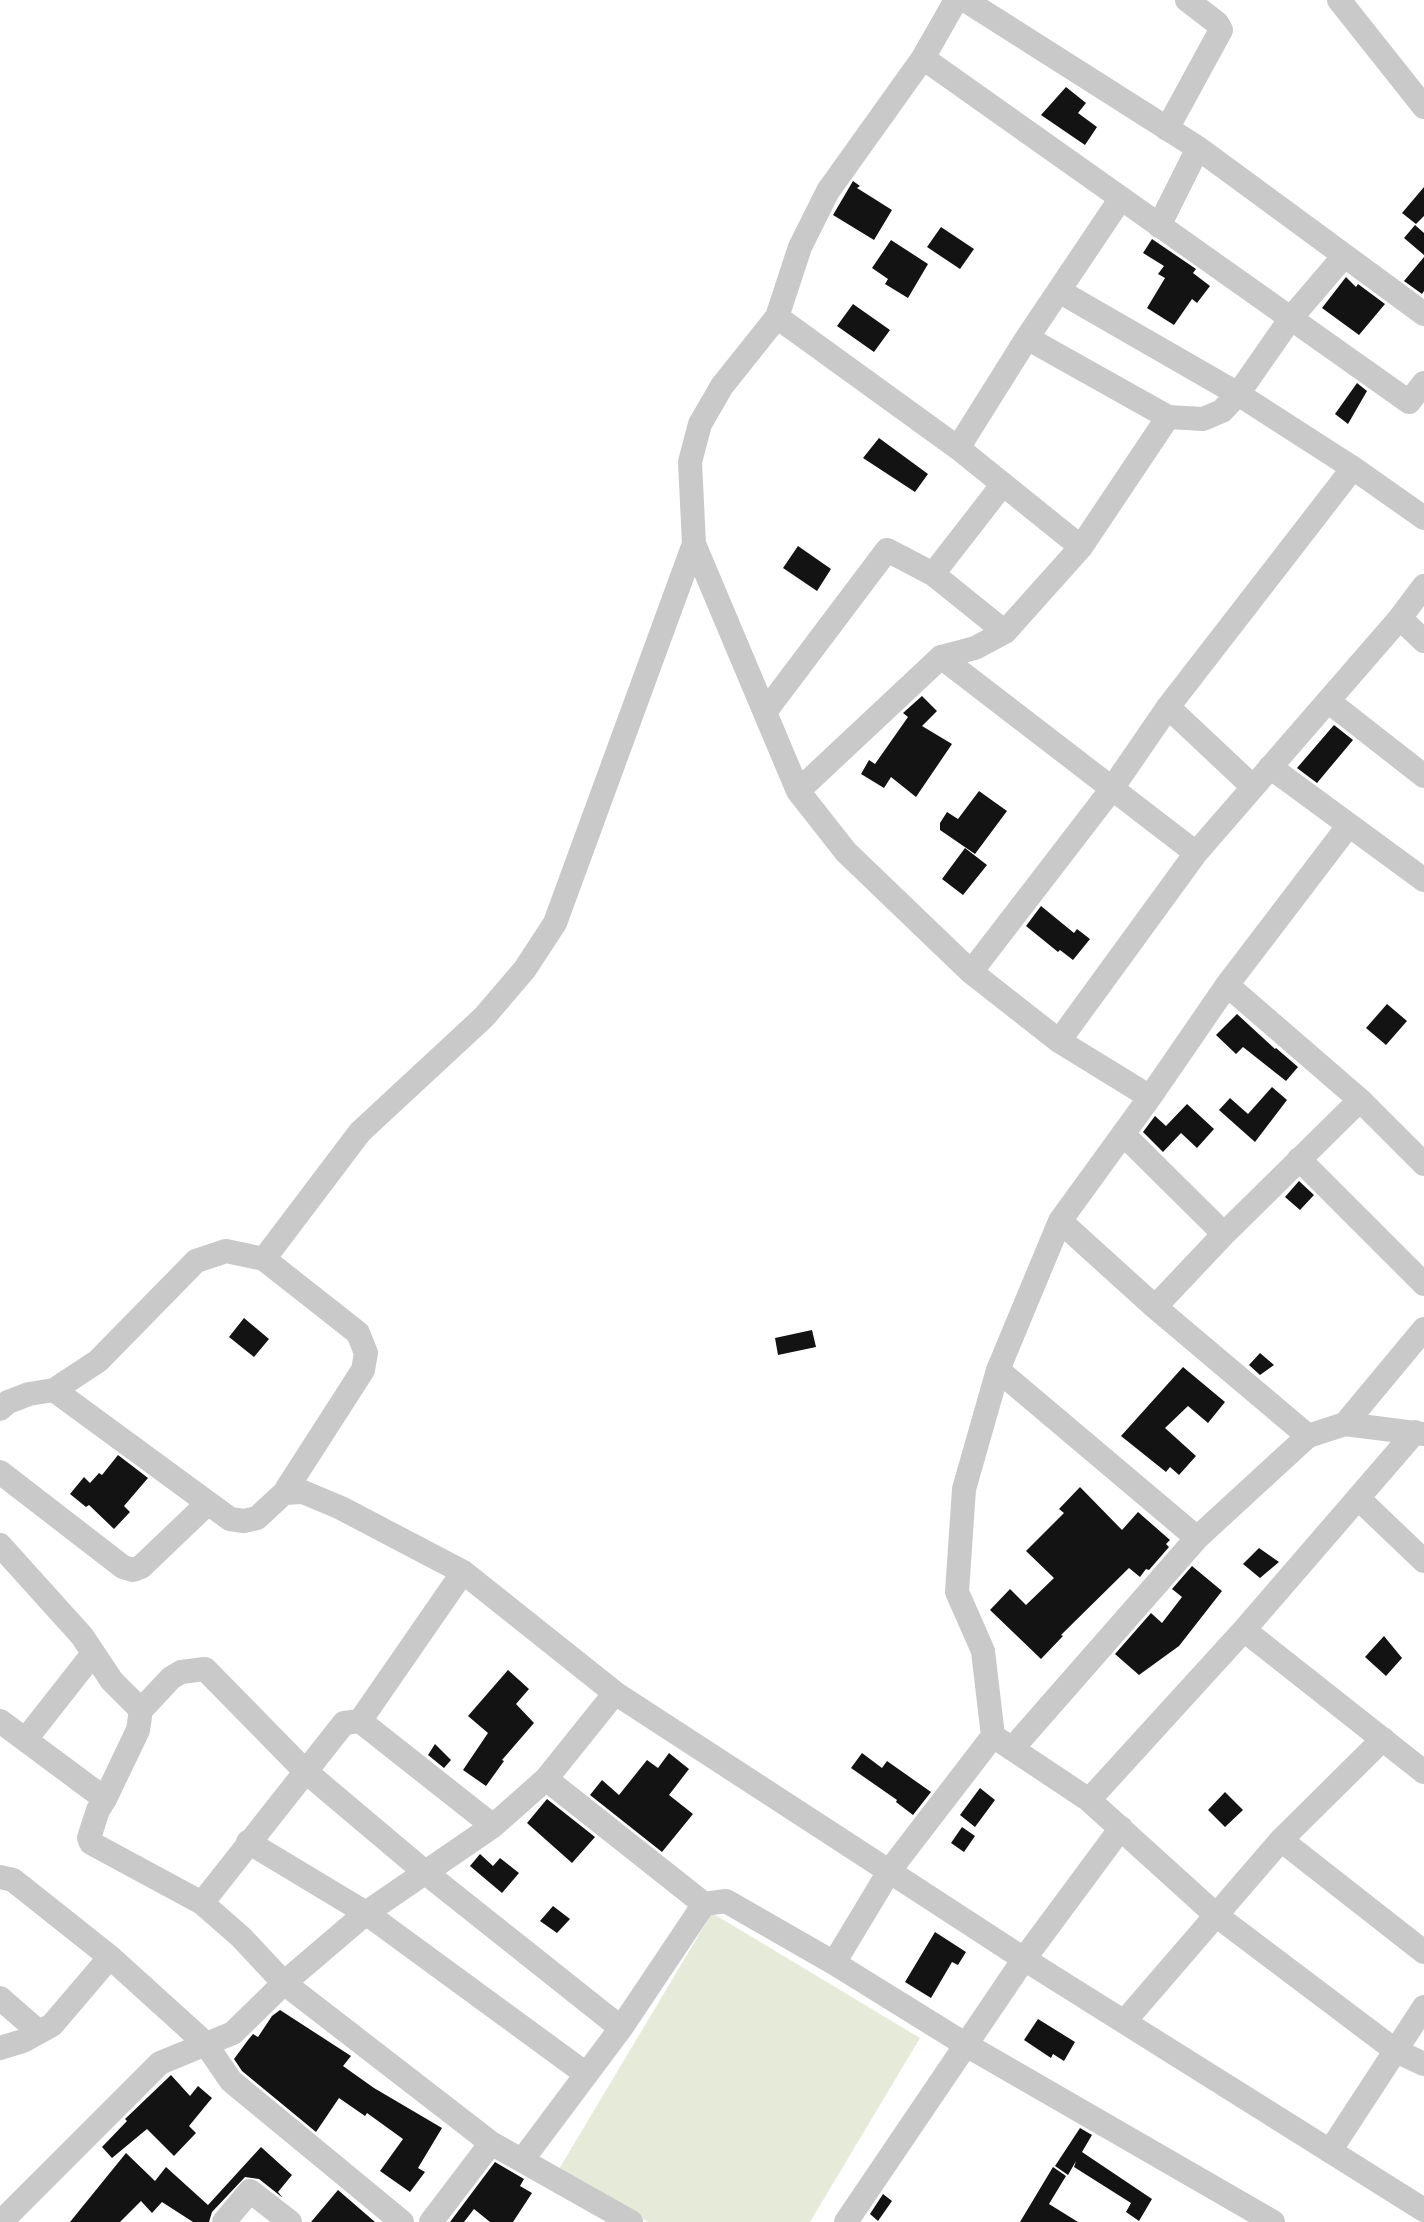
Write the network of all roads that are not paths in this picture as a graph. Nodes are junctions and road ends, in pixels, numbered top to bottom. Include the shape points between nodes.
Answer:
1 (956, 0) edge
2 (965, 0) edge
3 (1187, 0) edge
4 (1339, 0) edge
5 (923, 58) junction
6 (1424, 107) edge
7 (1167, 129) junction
8 (1198, 148) junction
9 (1121, 198) junction
10 (1159, 226) junction
11 (1344, 256) junction
12 (1059, 291) junction
13 (1424, 314) edge
14 (777, 317) junction
15 (1291, 318) junction
16 (1027, 338) junction
17 (1238, 394) junction
18 (1419, 399) edge
19 (1168, 417) junction
20 (958, 448) junction
21 (1353, 468) junction
22 (1003, 484) junction
23 (1424, 518) edge
24 (694, 544) junction
25 (1081, 547) junction
26 (933, 574) junction
27 (1424, 586) edge
28 (1400, 618) junction
29 (1005, 632) junction
30 (1424, 641) edge
31 (941, 657) junction
32 (1328, 701) junction
33 (1168, 707) junction
34 (765, 712) junction
35 (1270, 767) junction
36 (1424, 776) edge
37 (1252, 786) junction
38 (1111, 790) junction
39 (798, 791) junction
40 (1349, 825) junction
41 (1196, 853) junction
42 (1424, 880) edge
43 (971, 972) junction
44 (1227, 985) junction
45 (1059, 1041) junction
46 (1150, 1097) junction
47 (1360, 1100) junction
48 (1123, 1134) junction
49 (1299, 1159) junction
50 (1424, 1164) edge
51 (1060, 1221) junction
52 (1224, 1234) junction
53 (264, 1259) junction
54 (1424, 1284) edge
55 (1155, 1307) junction
56 (1424, 1329) edge
57 (998, 1370) junction
58 (54, 1390) junction
59 (0, 1409) edge
60 (1345, 1424) junction
61 (1419, 1433) edge
62 (1308, 1436) junction
63 (0, 1472) edge
64 (284, 1493) junction
65 (1358, 1498) junction
66 (208, 1503) junction
67 (1197, 1538) junction
68 (0, 1545) edge
69 (1424, 1561) edge
70 (463, 1572) junction
71 (1244, 1630) junction
72 (92, 1655) junction
73 (615, 1693) junction
74 (141, 1710) junction
75 (0, 1721) edge
76 (360, 1721) junction
77 (26, 1739) junction
78 (1383, 1739) junction
79 (1002, 1743) junction
80 (305, 1771) junction
81 (1424, 1772) edge
82 (546, 1779) junction
83 (105, 1799) junction
84 (1089, 1800) junction
85 (493, 1826) junction
86 (1121, 1828) junction
87 (1281, 1840) junction
88 (248, 1842) junction
89 (890, 1870) junction
90 (426, 1873) junction
91 (0, 1877) edge
92 (202, 1903) junction
93 (704, 1904) junction
94 (366, 1913) junction
95 (1217, 1916) junction
96 (1424, 1952) edge
97 (110, 1957) junction
98 (1024, 1959) junction
99 (834, 1963) junction
100 (284, 1983) junction
101 (0, 1998) edge
102 (1424, 2007) edge
103 (1124, 2022) junction
104 (621, 2028) junction
105 (39, 2032) junction
106 (205, 2043) junction
107 (968, 2046) junction
108 (0, 2048) edge
109 (1396, 2051) junction
110 (1424, 2064) edge
111 (586, 2074) junction
112 (491, 2143) junction
113 (1330, 2151) junction
114 (523, 2159) junction
115 (1424, 2210) edge
116 (858, 2218) edge
117 (1, 2222) edge
118 (224, 2222) edge
119 (290, 2222) edge
120 (402, 2222) edge
121 (431, 2222) edge
122 (631, 2222) edge
123 (1273, 2222) edge

1 - 5 street
2 - 7 street
3 - 7 street via 1221,30
4 - 6 street
5 - 9 street
5 - 14 street via 828,191 800,247
7 - 8 street
8 - 10 street
8 - 11 street
9 - 10 street
9 - 12 street
10 - 15 street
11 - 13 street
11 - 15 street
12 - 16 street
12 - 17 street
14 - 20 street
14 - 24 street via 722,386 700,424 690,462
15 - 17 street
15 - 18 street
16 - 19 street
16 - 20 street
17 - 19 street via 1222,411 1203,419
17 - 21 street
19 - 25 street
20 - 22 street
21 - 23 street
21 - 33 street
22 - 25 street
22 - 26 street
24 - 34 street
24 - 53 street via 555,923 484,1017 360,1132
25 - 29 street
26 - 29 street
26 - 34 street via 884,551
27 - 28 street
28 - 30 street
28 - 32 street
29 - 31 street
31 - 38 street
31 - 39 street
32 - 35 street
32 - 36 street
33 - 37 street
33 - 38 street
34 - 39 street
35 - 37 street
35 - 40 street
37 - 41 street
38 - 41 street
38 - 43 street
39 - 43 street via 846,852
40 - 42 street
40 - 44 street
41 - 45 street
43 - 45 street
44 - 46 street
44 - 47 street
45 - 46 street
46 - 48 street
47 - 49 street
47 - 50 street
48 - 51 street
48 - 52 street
49 - 52 street
49 - 54 street
51 - 55 street
51 - 57 street
52 - 55 street
53 - 58 street via 226,1251 196,1261 98,1361
53 - 64 street via 358,1333 366,1353 363,1370
55 - 62 street
56 - 60 street
57 - 67 street
57 - 79 street via 964,1489 957,1592 983,1651
58 - 59 street via 29,1394
58 - 66 street
60 - 61 street
60 - 62 street
61 - 65 street
62 - 67 street
63 - 66 street via 101,1552 133,1570
64 - 66 street via 257,1518 244,1521 230,1519
64 - 70 street via 303,1492 328,1502
65 - 69 street
65 - 71 street
67 - 79 street
68 - 72 street via 82,1636
70 - 73 street
70 - 76 street
71 - 78 street
71 - 84 street
72 - 74 street
72 - 77 street
73 - 82 street
73 - 89 street
74 - 80 street via 171,1678 205,1669
74 - 83 street via 138,1730
75 - 77 street
76 - 80 street via 344,1723
76 - 85 street
77 - 83 street
78 - 81 street
78 - 87 street
79 - 84 street
79 - 89 street
80 - 88 street
80 - 90 street
82 - 85 street
82 - 93 street
83 - 92 street via 91,1843
84 - 86 street
85 - 90 street
86 - 95 street
86 - 98 street
87 - 95 street
87 - 96 street
88 - 92 street
88 - 94 street
89 - 98 street
89 - 99 street
90 - 94 street
90 - 104 street
91 - 97 street via 13,1880
92 - 100 street
93 - 99 street via 726,1901
93 - 104 street
94 - 100 street
94 - 111 street
95 - 103 street
95 - 109 street
97 - 105 street via 52,2025
97 - 106 street
98 - 103 street
98 - 107 street
99 - 107 street
100 - 106 street via 233,2033
100 - 112 street
101 - 105 street
102 - 109 street
103 - 113 street
104 - 111 street
105 - 108 street
106 - 117 street via 160,2063
106 - 120 street via 231,2081
107 - 116 street
107 - 123 street
109 - 110 street
109 - 113 street
111 - 114 street
112 - 114 street
112 - 121 street
113 - 115 street
114 - 122 street
118 - 119 street via 250,2191

